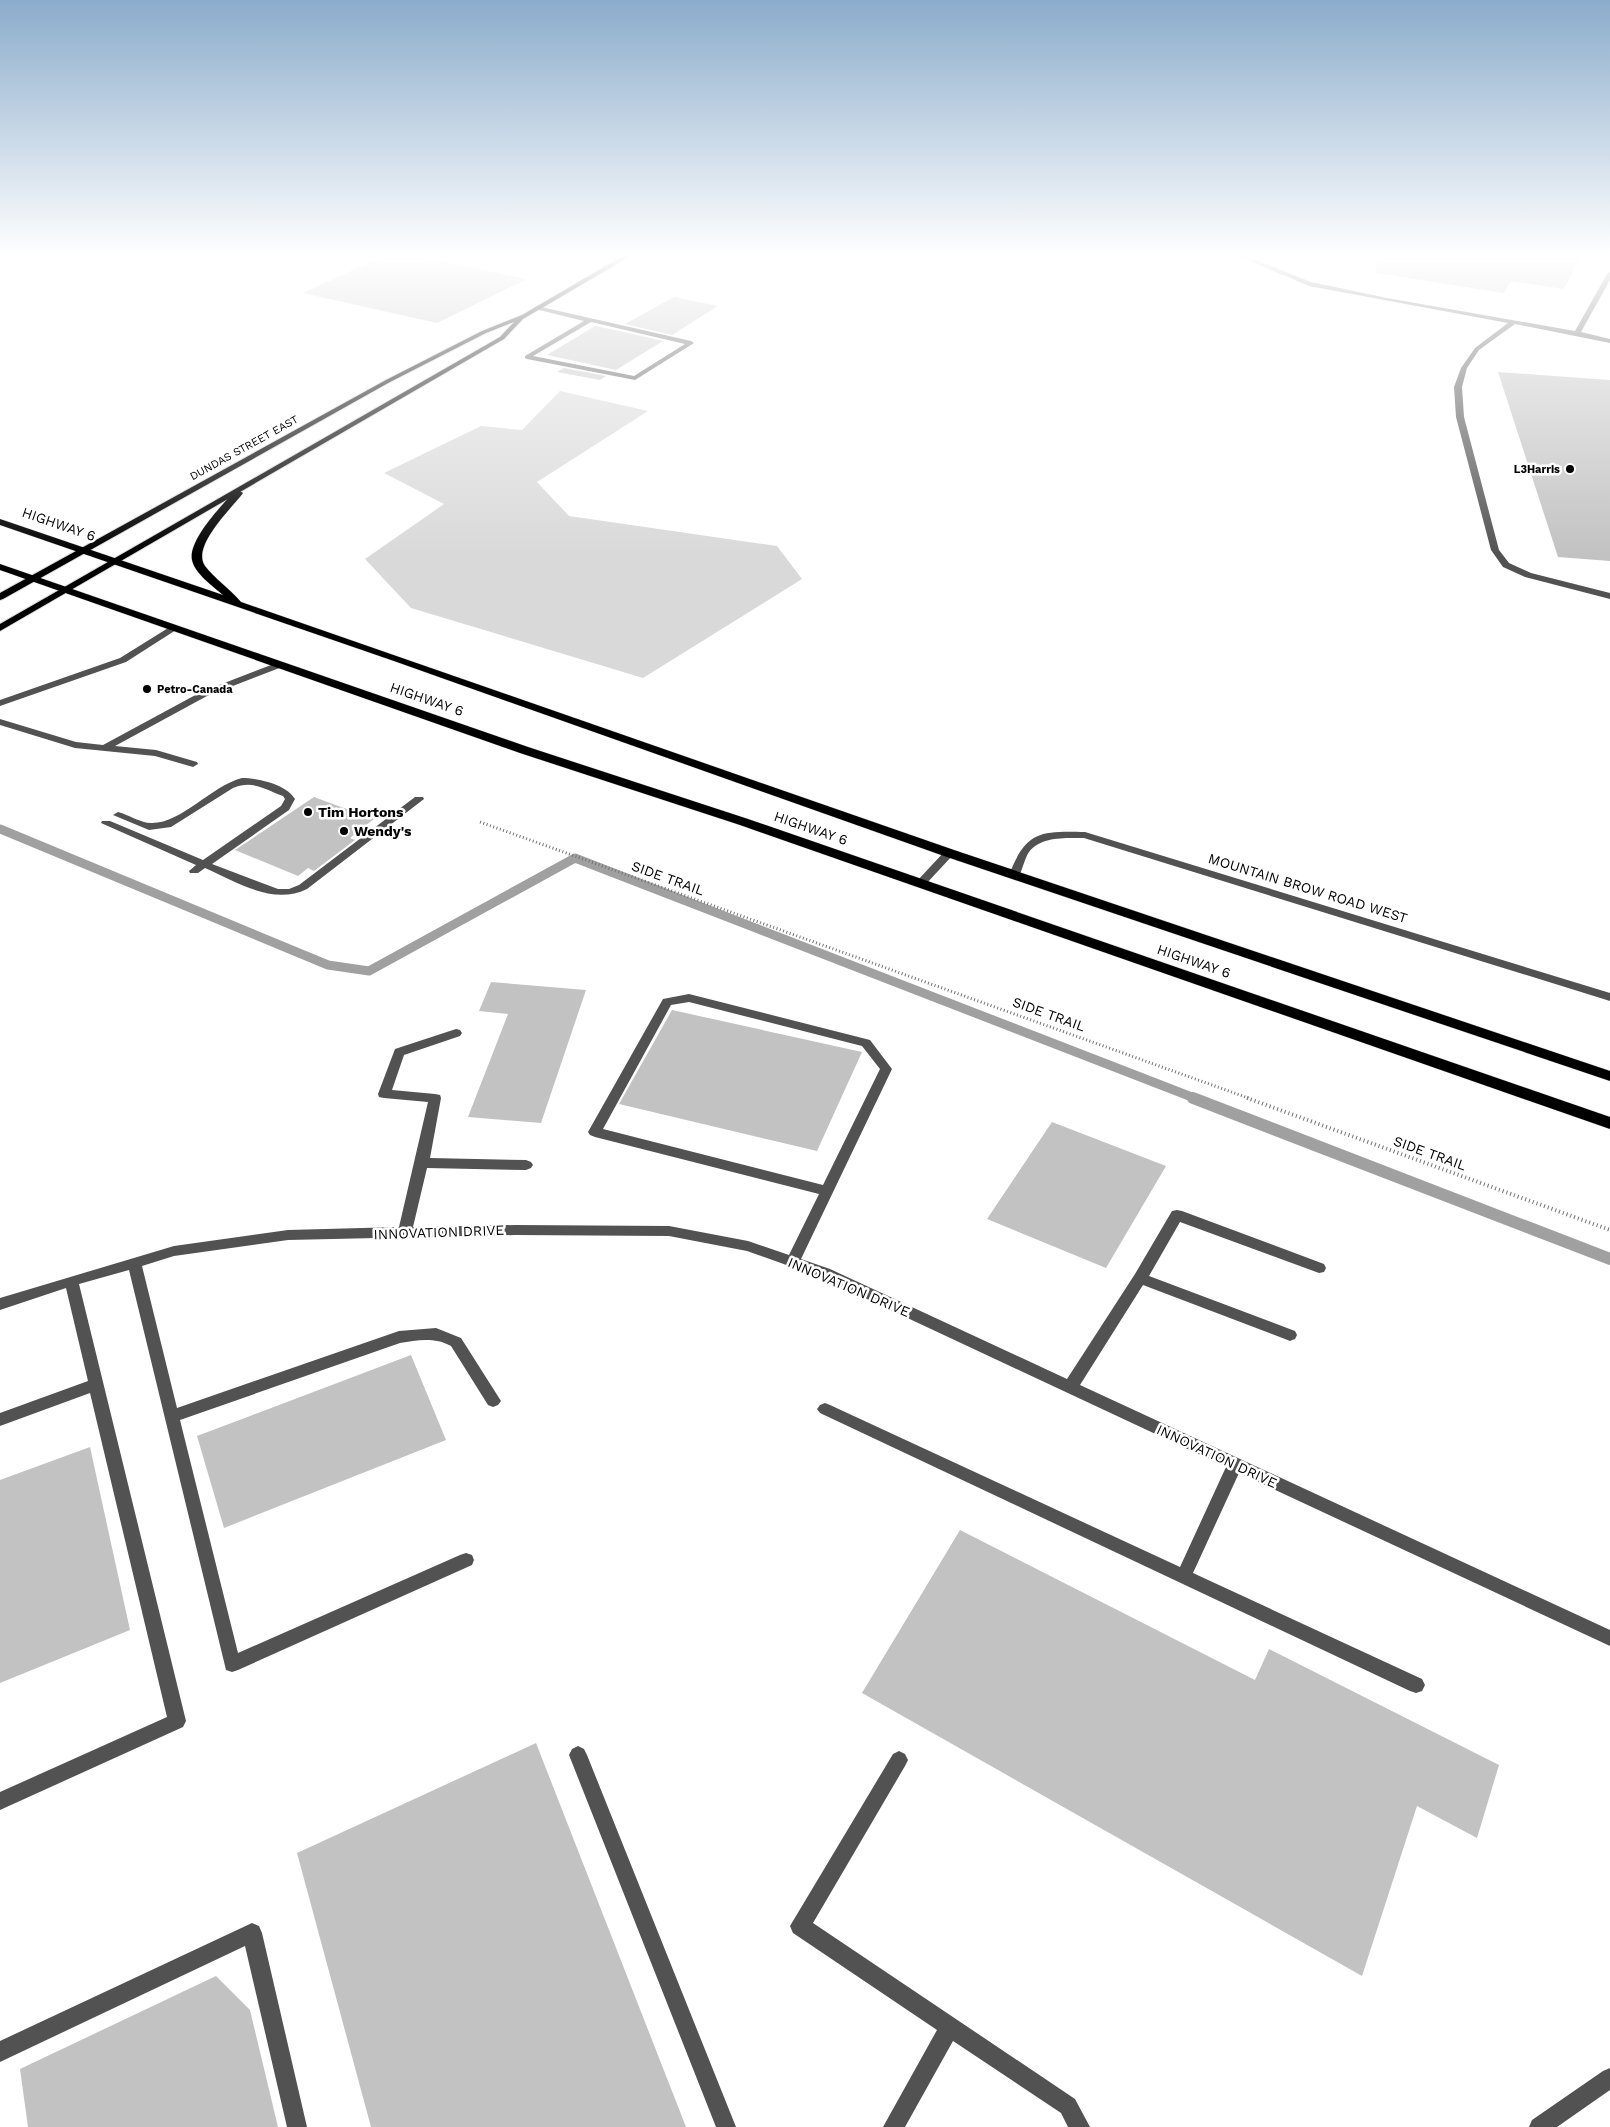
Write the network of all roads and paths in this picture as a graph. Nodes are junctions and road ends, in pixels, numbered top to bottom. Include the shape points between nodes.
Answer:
1 (436, 356) edge
2 (471, 356) edge
3 (528, 356) edge
4 (669, 356) edge
5 (1472, 356) edge
6 (238, 493) junction
7 (0, 522) edge
8 (84, 550) junction
9 (117, 562) junction
10 (0, 567) edge
11 (33, 578) junction
12 (67, 590) junction
13 (1610, 596) edge
14 (0, 597) edge
15 (240, 606) junction
16 (0, 628) edge
17 (173, 628) junction
18 (279, 665) junction
19 (0, 703) edge
20 (0, 722) edge
21 (104, 748) junction
22 (193, 764) dead end
23 (419, 799) dead end
24 (118, 815) dead end
25 (480, 822) dead end
26 (106, 823) dead end
27 (949, 853) junction
28 (198, 867) junction
29 (1014, 876) junction
30 (921, 883) junction
31 (1610, 998) edge
32 (456, 1033) dead end
33 (1610, 1076) edge
34 (1610, 1123) edge
35 (422, 1163) junction
36 (526, 1165) dead end
37 (827, 1191) junction
38 (1610, 1230) edge
39 (405, 1233) junction
40 (134, 1262) junction
41 (793, 1262) junction
42 (1319, 1268) dead end
43 (1140, 1278) junction
44 (70, 1281) junction
45 (0, 1304) edge
46 (1290, 1336) dead end
47 (96, 1384) junction
48 (1070, 1387) junction
49 (493, 1401) dead end
50 (825, 1408) dead end
51 (171, 1417) junction
52 (0, 1420) edge
53 (1234, 1464) junction
54 (466, 1560) dead end
55 (1183, 1577) junction
56 (1610, 1638) edge
57 (1416, 1685) dead end
58 (578, 1756) dead end
59 (899, 1760) dead end
60 (0, 1801) edge
61 (950, 2027) junction
62 (0, 2052) edge
63 (1610, 2078) edge
64 (297, 2127) edge
65 (726, 2127) edge
66 (893, 2127) edge
67 (1080, 2127) edge
68 (1539, 2127) edge

1 - 8 main road, DUNDAS STREET EAST
2 - 6 main road, DUNDAS STREET EAST
3 - 4 street via 635,378
5 - 13 street via 1458,386 1460,417 1495,550 1506,565 1528,574
6 - 9 main road, DUNDAS STREET EAST
6 - 15 highway via 205,535 196,553 201,568
7 - 8 highway, HIGHWAY 6
8 - 9 highway, HIGHWAY 6
8 - 11 main road, DUNDAS STREET EAST
9 - 12 main road, DUNDAS STREET EAST
9 - 15 highway, HIGHWAY 6
10 - 11 highway, HIGHWAY 6
11 - 12 highway, HIGHWAY 6
11 - 14 main road, DUNDAS STREET EAST
12 - 16 main road, DUNDAS STREET EAST
12 - 17 highway, HIGHWAY 6
15 - 27 highway, HIGHWAY 6
17 - 18 highway, HIGHWAY 6
17 - 19 street via 123,660
18 - 21 street via 204,694
18 - 30 highway, HIGHWAY 6
20 - 21 street via 74,745
21 - 22 street via 156,752
23 - 28 street via 292,893 268,891
24 - 28 street via 149,827 172,824 229,786 242,781 254,781 287,794 290,799 285,808
25 - 38 path, SIDE TRAIL
26 - 28 street
27 - 29 highway, HIGHWAY 6
27 - 30 street
29 - 31 street, MOUNTAIN BROW ROAD WEST via 1026,850 1043,838 1085,835
29 - 33 highway, HIGHWAY 6
30 - 34 highway, HIGHWAY 6
32 - 35 street via 399,1052 384,1094 435,1098
35 - 36 street
35 - 39 street
37 - 37 street via 886,1069 866,1043 689,998 667,1002 596,1132
37 - 41 street
39 - 40 street, INNOVATION DRIVE via 288,1235 174,1251
39 - 41 street, INNOVATION DRIVE via 669,1231 748,1246
40 - 44 street, INNOVATION DRIVE
40 - 51 street
41 - 48 street, INNOVATION DRIVE via 825,1273
42 - 43 street via 1177,1215
43 - 46 street
43 - 48 street
44 - 45 street, INNOVATION DRIVE
44 - 47 street
47 - 52 street
47 - 60 street via 177,1721
48 - 53 street, INNOVATION DRIVE
49 - 51 street via 456,1343 437,1334 420,1334 399,1337
50 - 55 street
51 - 54 street via 232,1664
53 - 55 street
53 - 56 street, INNOVATION DRIVE
55 - 57 street
58 - 65 street
59 - 61 street via 800,1926
61 - 66 street
61 - 67 street via 1068,2106
62 - 64 street via 252,1934
63 - 68 street

